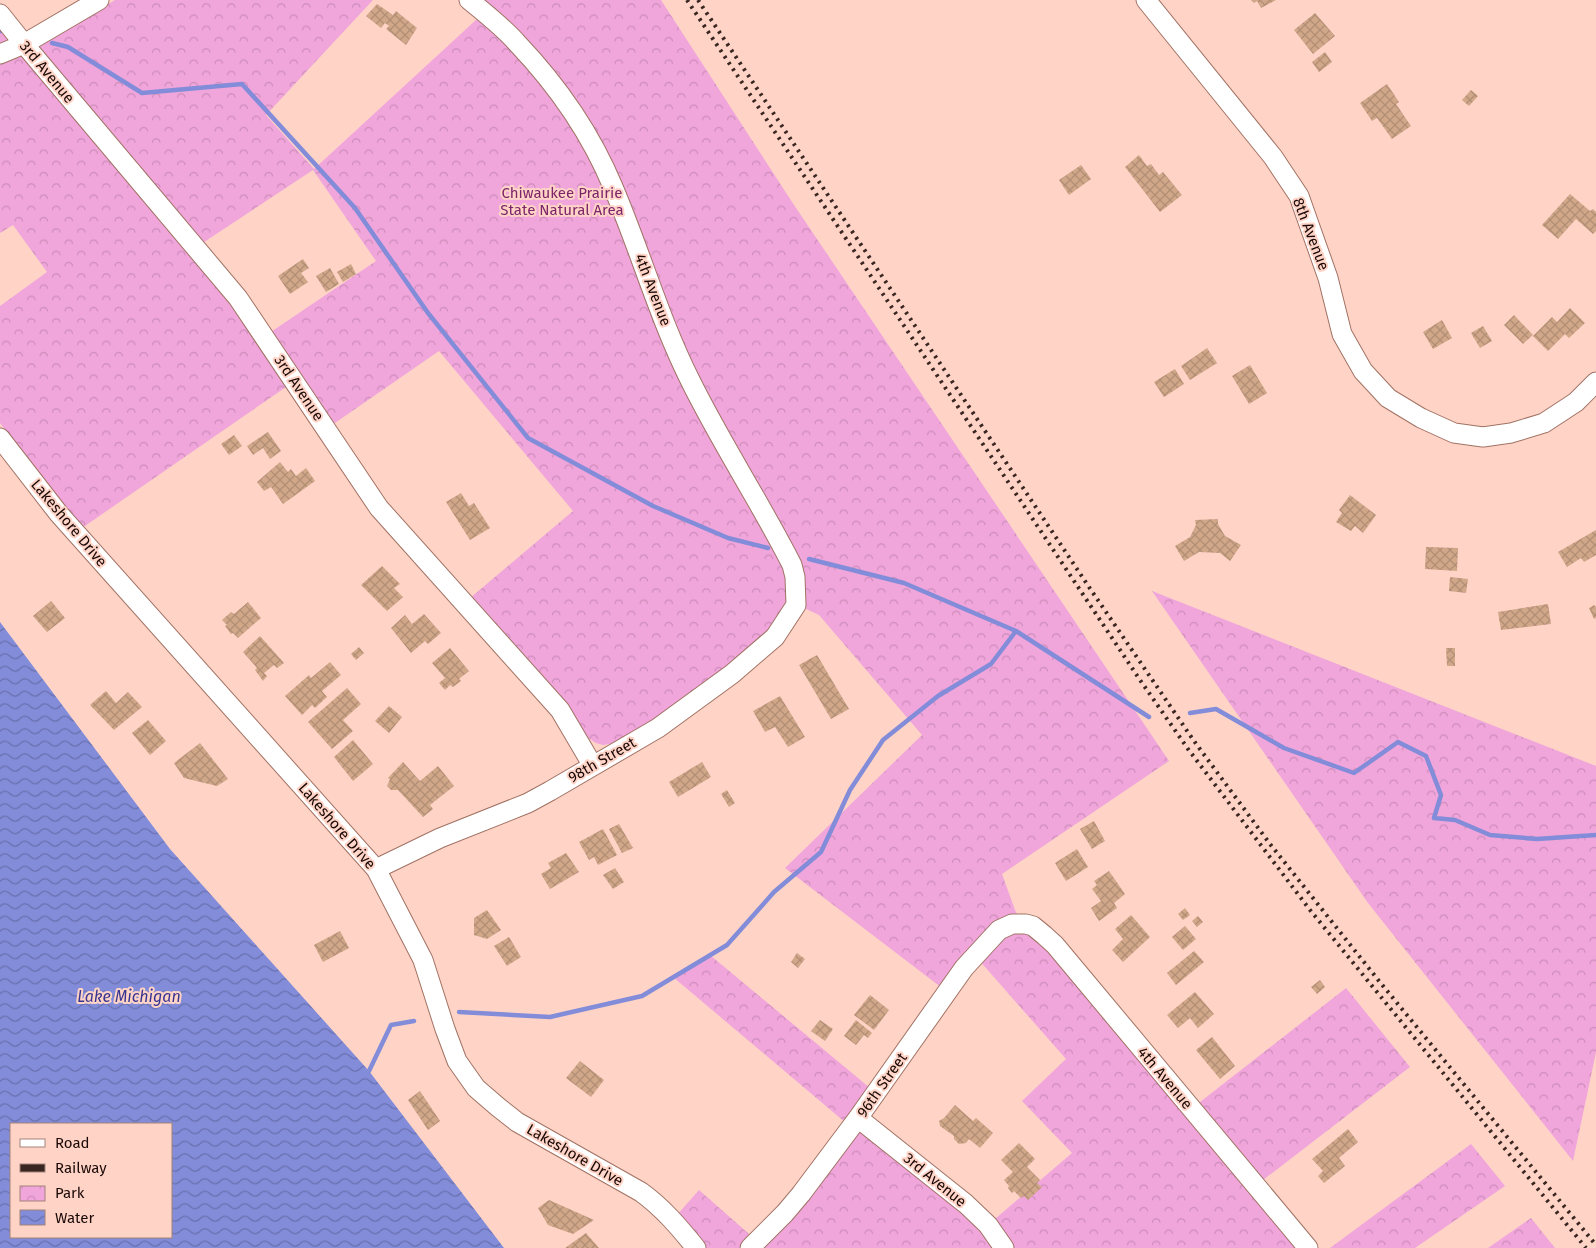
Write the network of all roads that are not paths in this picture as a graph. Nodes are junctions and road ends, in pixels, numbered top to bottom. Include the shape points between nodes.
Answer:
1 (99, 0) edge
2 (469, 0) edge
3 (1146, 0) edge
4 (0, 14) edge
5 (24, 44) junction
6 (0, 54) edge
7 (1596, 382) edge
8 (0, 438) edge
9 (796, 605) joint
10 (593, 766) junction
11 (376, 868) junction
12 (1012, 924) joint
13 (858, 1118) junction
14 (696, 1248) edge
15 (750, 1248) edge
16 (1004, 1248) edge
17 (1308, 1248) edge

1 - 5 street
2 - 9 street, 4th Avenue via 536,64 568,106 593,147 612,185 690,380 792,565
3 - 7 street, 8th Avenue via 1273,157 1298,196 1328,278 1342,334 1363,371 1388,398 1454,433 1483,437 1544,423 1576,402
4 - 5 street, 3rd Avenue
5 - 6 street
5 - 10 street, 3rd Avenue via 238,298 379,508 560,710
8 - 11 street, Lakeshore Drive via 59,514
9 - 10 street, 98th Street via 775,637 739,669 658,728
10 - 11 street, 98th Street via 528,803
11 - 14 street, Lakeshore Drive via 423,960 458,1061 476,1088 517,1122 646,1196 671,1218
12 - 13 street, 96th Street via 999,930 964,968
12 - 17 street, 4th Avenue via 1033,926 1055,945
13 - 15 street, 96th Street via 786,1213
13 - 16 street, 3rd Avenue via 966,1204 988,1225

